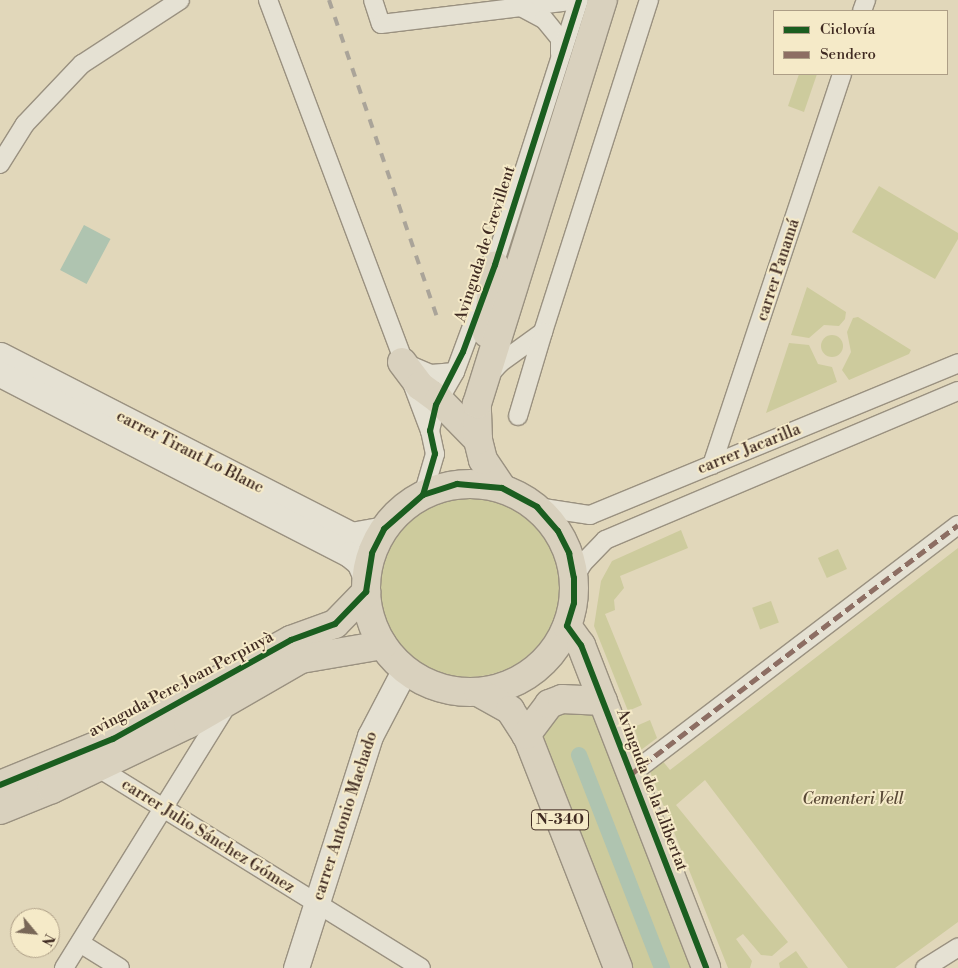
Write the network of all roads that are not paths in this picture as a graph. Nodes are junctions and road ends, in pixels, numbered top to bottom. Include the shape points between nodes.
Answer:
1 (180, 0) edge
2 (268, 0) edge
3 (373, 0) edge
4 (579, 0) edge
5 (603, 0) edge
6 (649, 0) edge
7 (521, 7) junction
8 (559, 58) junction
9 (842, 75) edge
10 (0, 164) edge
11 (495, 264) junction
12 (543, 332) junction
13 (0, 354) edge
14 (402, 362) junction
15 (958, 363) edge
16 (455, 372) junction
17 (487, 372) junction
18 (0, 374) edge
19 (958, 391) edge
20 (439, 400) junction
21 (518, 416) dead end
22 (430, 431) junction
23 (478, 440) junction
24 (712, 465) junction
25 (502, 488) junction
26 (724, 490) junction
27 (423, 495) junction
28 (537, 507) junction
29 (958, 525) edge
30 (384, 529) junction
31 (574, 578) junction
32 (366, 585) junction
33 (567, 626) junction
34 (383, 645) junction
35 (405, 669) junction
36 (478, 692) junction
37 (230, 701) junction
38 (603, 701) junction
39 (526, 735) junction
40 (98, 768) junction
41 (631, 774) junction
42 (0, 785) edge
43 (162, 808) junction
44 (0, 810) edge
45 (316, 903) junction
46 (80, 943) junction
47 (958, 947) edge
48 (64, 968) edge
49 (120, 968) edge
50 (296, 968) edge
51 (422, 968) edge
52 (618, 968) edge
53 (706, 968) edge
54 (925, 968) edge

1 - 10 street via 82,64 25,124
2 - 14 street
3 - 7 street via 381,24
4 - 7 street
4 - 8 street, Avinguda de Crevillent
5 - 17 highway, N-340
6 - 12 street
7 - 8 street via 544,19 560,39
8 - 11 street, Avinguda de Crevillent
9 - 24 street, carrer Panamá
11 - 16 street, Avinguda de Crevillent
11 - 17 highway via 486,319
12 - 17 street
12 - 21 street
13 - 30 main road, carrer Tirant Lo Blanc via 351,535
14 - 16 street via 431,374
14 - 20 highway via 420,386
14 - 22 street
15 - 24 street, carrer Jacarilla
16 - 20 street, Avinguda de Crevillent
17 - 23 highway, N-340 via 477,404
18 - 32 main road, carrer Tirant Lo Blanc via 348,554 359,562
19 - 26 street, carrer Jacarilla
20 - 22 street, Avinguda de Crevillent
20 - 23 highway
22 - 27 street, Avinguda de Crevillent via 435,454
23 - 25 highway, N-340 via 483,460
24 - 26 street
24 - 28 street, carrer Jacarilla via 590,515
25 - 27 highway, N-340 via 457,484
25 - 28 highway, N-340
26 - 31 street, carrer Jacarilla via 605,540 583,562
27 - 30 highway, N-340 via 398,513
28 - 31 highway, N-340 via 558,531 569,553
29 - 41 street
30 - 32 highway, N-340 via 372,553
31 - 33 highway, N-340 via 574,603
32 - 34 highway, N-340 via 372,622
32 - 42 highway, avinguda Pere Joan Perpinyà via 335,624 291,640 113,739
33 - 36 highway, N-340 via 544,662 523,678
33 - 38 highway, Avinguda de la Llibertat via 581,645
34 - 35 highway, N-340
34 - 37 highway via 301,659
35 - 36 highway, N-340 via 427,683 456,691
35 - 45 main road, carrer Antonio Machado via 370,736
36 - 39 highway, N-340 via 510,710
37 - 40 highway
37 - 43 street
38 - 39 highway via 562,698 549,704
38 - 41 highway, Avinguda de la Llibertat
39 - 52 highway, N-340
40 - 43 street, carrer Julio Sánchez Gómez
40 - 44 highway
41 - 53 highway, Avinguda de la Llibertat
43 - 45 street, carrer Julio Sánchez Gómez
43 - 46 street
45 - 50 main road, carrer Antonio Machado
45 - 51 street, carrer Julio Sánchez Gómez
46 - 48 street
46 - 49 street
47 - 54 street

